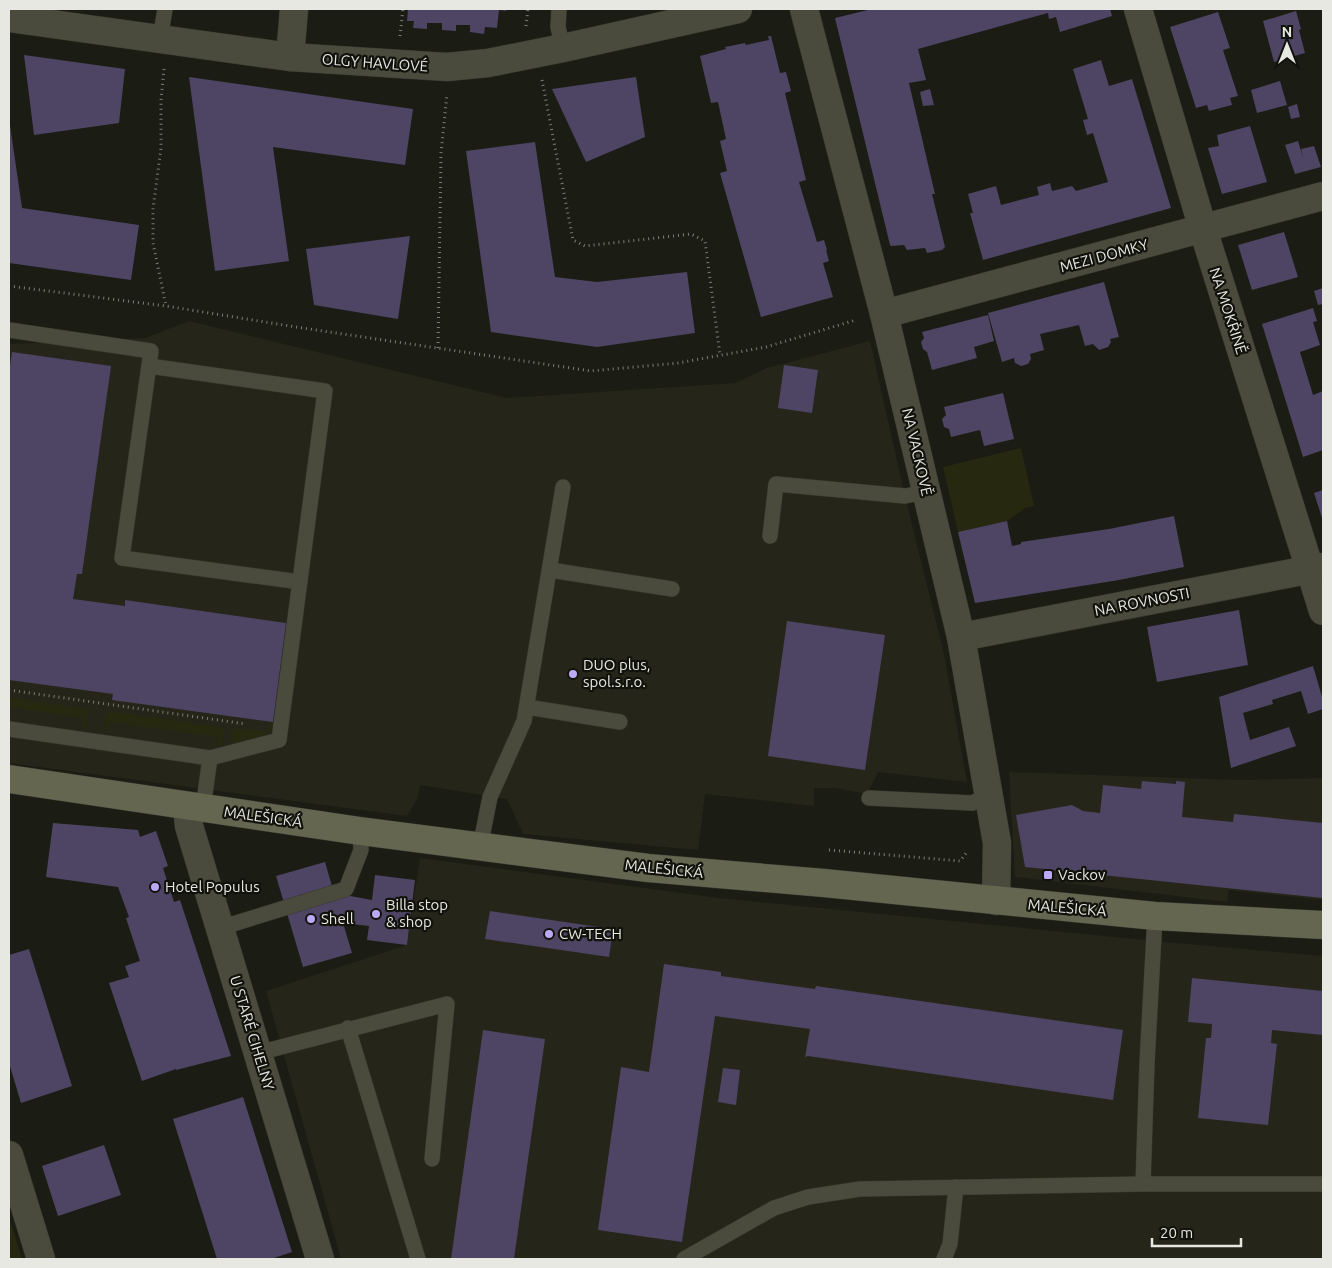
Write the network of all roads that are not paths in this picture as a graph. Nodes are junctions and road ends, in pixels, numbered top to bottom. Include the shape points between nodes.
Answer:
1 (165, 9) edge
2 (294, 9) edge
3 (559, 9) edge
4 (738, 9) edge
5 (804, 9) edge
6 (1138, 9) edge
7 (9, 18) edge
8 (160, 39) junction
9 (563, 48) junction
10 (290, 57) junction
11 (1323, 196) edge
12 (1203, 229) junction
13 (884, 314) junction
14 (9, 330) edge
15 (149, 366) junction
16 (563, 487) dead end
17 (926, 492) junction
18 (770, 536) dead end
19 (1317, 568) edge
20 (550, 570) junction
21 (300, 582) junction
22 (672, 589) dead end
23 (1323, 611) edge
24 (961, 637) junction
25 (526, 707) junction
26 (620, 722) dead end
27 (9, 729) edge
28 (210, 758) junction
29 (9, 779) edge
30 (989, 796) junction
31 (870, 798) dead end
32 (195, 807) junction
33 (360, 831) junction
34 (480, 847) junction
35 (996, 901) junction
36 (1155, 916) junction
37 (1323, 925) edge
38 (220, 928) junction
39 (348, 1028) junction
40 (258, 1053) junction
41 (9, 1155) edge
42 (432, 1159) dead end
43 (1143, 1184) junction
44 (1323, 1184) edge
45 (956, 1187) junction
46 (41, 1259) edge
47 (320, 1259) edge
48 (418, 1259) edge
49 (684, 1259) edge
50 (944, 1259) edge

1 - 8 lane
2 - 10 street
3 - 9 lane via 558,27
4 - 9 street, OLGY HAVLOVÉ
5 - 13 street, NA VACKOVĚ
6 - 12 street, NA MOKŘINĚ
7 - 8 street, OLGY HAVLOVÉ
8 - 10 street, OLGY HAVLOVÉ
9 - 10 street, OLGY HAVLOVÉ via 488,63 447,67
11 - 12 street, MEZI DOMKY
12 - 13 street, MEZI DOMKY
12 - 19 street, NA MOKŘINĚ
13 - 17 street, NA VACKOVĚ
14 - 15 lane via 151,351
15 - 21 lane via 325,391
15 - 21 lane via 122,558
16 - 20 lane
17 - 18 lane via 905,496 776,484
17 - 24 street, NA VACKOVĚ
19 - 23 street, NA MOKŘINĚ
19 - 24 street, NA ROVNOSTI
20 - 22 lane
20 - 25 lane
21 - 28 lane via 280,740
24 - 30 street, NA VACKOVĚ
25 - 26 lane
25 - 34 lane via 524,721 490,797
27 - 28 lane
28 - 32 lane
29 - 32 street, MALEŠICKÁ
30 - 31 lane via 972,803
30 - 35 street, NA VACKOVĚ via 997,843
32 - 33 street, MALEŠICKÁ
32 - 38 street, U STARÉ CIHELNY via 189,826
33 - 34 street, MALEŠICKÁ
33 - 38 lane via 360,850 346,890
34 - 35 street, MALEŠICKÁ via 648,868
35 - 36 street, MALEŠICKÁ
36 - 37 street, MALEŠICKÁ
36 - 43 lane
38 - 40 street, U STARÉ CIHELNY
39 - 40 lane
39 - 42 lane via 447,1004
39 - 48 lane
40 - 47 street, U STARÉ CIHELNY
41 - 46 street
43 - 44 lane
43 - 45 lane
45 - 49 lane via 860,1189 808,1197 774,1208
45 - 50 lane via 950,1244

